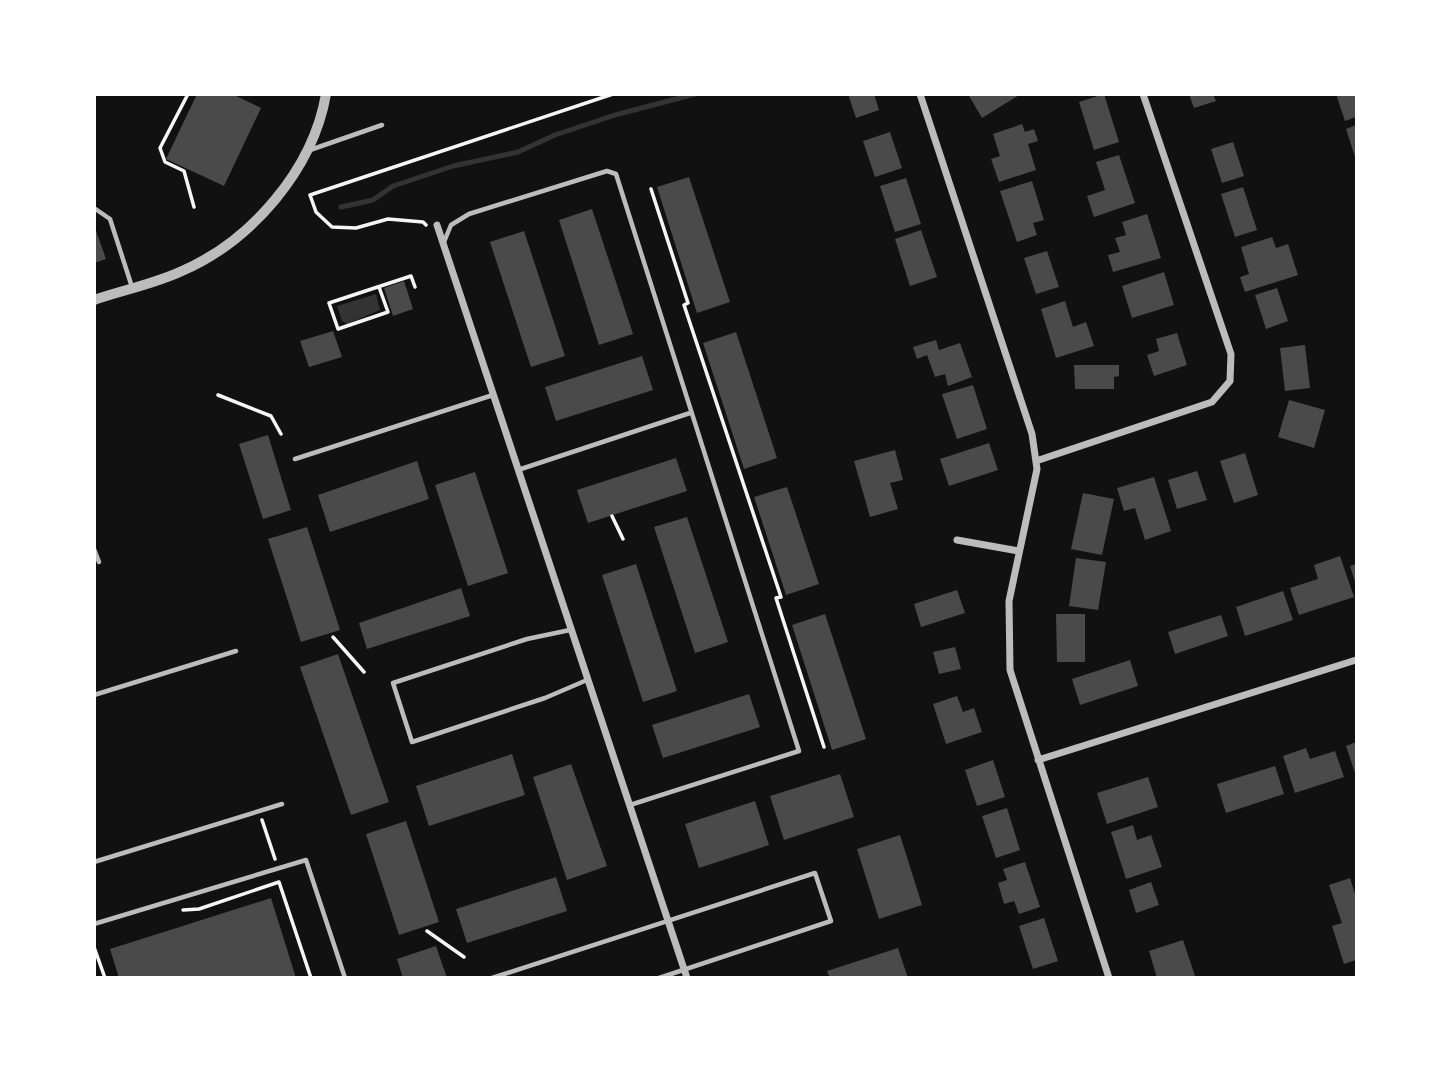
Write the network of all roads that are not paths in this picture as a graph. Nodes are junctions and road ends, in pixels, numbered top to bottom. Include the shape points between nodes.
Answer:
1 (326, 94) edge
2 (920, 94) edge
3 (1143, 94) edge
4 (382, 125) dead end
5 (306, 151) junction
6 (94, 208) edge
7 (437, 225) road end
8 (444, 243) junction
9 (133, 287) junction
10 (94, 300) edge
11 (492, 394) junction
12 (691, 413) junction
13 (295, 460) dead end
14 (1036, 461) junction
15 (518, 470) junction
16 (957, 540) dead end
17 (94, 549) edge
18 (1019, 551) junction
19 (99, 562) dead end
20 (570, 630) junction
21 (236, 651) dead end
22 (1356, 660) edge
23 (587, 680) junction
24 (94, 695) edge
25 (1038, 760) junction
26 (282, 804) dead end
27 (630, 805) junction
28 (94, 862) edge
29 (667, 920) junction
30 (94, 924) edge
31 (684, 968) junction
32 (345, 978) edge
33 (492, 978) edge
34 (659, 978) edge
35 (687, 978) edge
36 (1110, 978) edge

1 - 5 street
2 - 14 street via 1032,434
3 - 14 street via 1230,354 1230,381 1212,402
4 - 5 lane
5 - 9 street via 298,169 235,239 182,271
6 - 9 lane via 110,219
7 - 8 street
8 - 11 street
8 - 12 lane via 451,226 469,214 607,171 616,174
9 - 10 street
11 - 13 lane
11 - 15 street
12 - 15 lane
12 - 27 lane via 799,751
14 - 18 street
15 - 20 street
16 - 18 street
17 - 19 lane
18 - 25 street via 1009,601 1010,670
20 - 23 street
20 - 23 lane via 527,639 393,683 412,742
21 - 24 lane
22 - 25 street
23 - 27 street
25 - 36 street
26 - 28 lane
27 - 29 street
29 - 31 street
29 - 31 lane via 815,873 831,921
29 - 33 lane
30 - 32 lane via 306,860
31 - 34 lane
31 - 35 street

